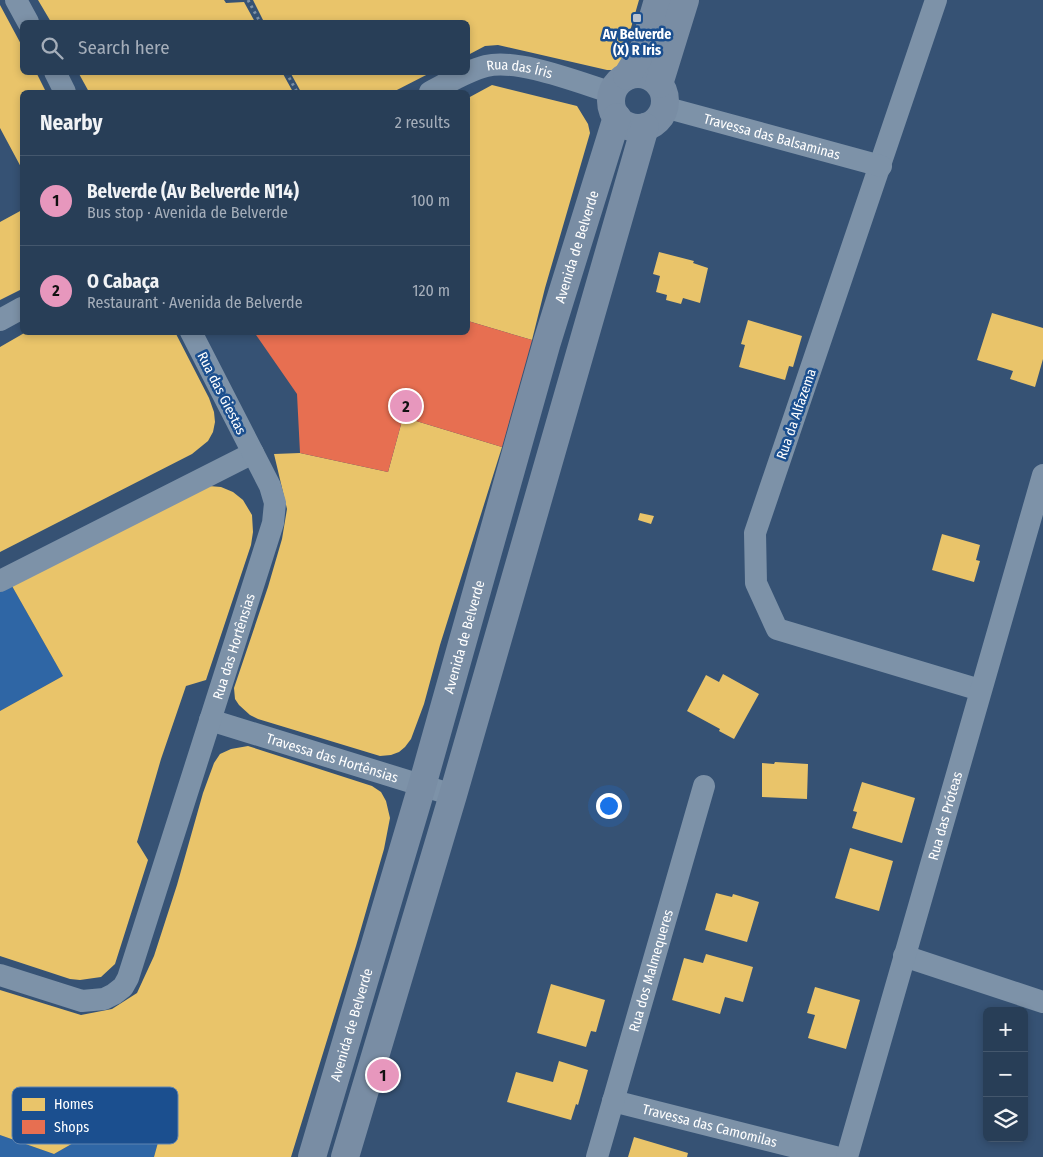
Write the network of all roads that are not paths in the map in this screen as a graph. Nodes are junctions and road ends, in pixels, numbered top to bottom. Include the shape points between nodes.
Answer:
1 (16, 0) edge
2 (658, 0) edge
3 (685, 0) edge
4 (936, 0) edge
5 (27, 20) edge
6 (470, 72) edge
7 (56, 75) edge
8 (463, 75) edge
9 (64, 90) edge
10 (434, 90) edge
11 (619, 95) junction
12 (662, 96) junction
13 (645, 127) junction
14 (881, 166) junction
15 (20, 309) edge
16 (0, 320) edge
17 (193, 335) edge
18 (253, 453) junction
19 (1043, 475) edge
20 (0, 580) edge
21 (980, 690) junction
22 (210, 720) junction
23 (422, 786) junction
24 (704, 786) dead end
25 (453, 794) junction
26 (904, 956) junction
27 (0, 975) edge
28 (1043, 1002) edge
29 (613, 1102) junction
30 (312, 1157) edge
31 (345, 1157) edge
32 (597, 1157) edge
33 (835, 1157) edge
34 (847, 1157) edge

1 - 5 street
2 - 11 main road, Avenida de Belverde via 644,48
3 - 12 main road
4 - 14 street, Rua da Alfazema
6 - 11 street, Rua das Íris via 504,64 534,69
7 - 9 street
8 - 10 street, Rua das Íris
11 - 12 main road via 636,74 653,78
11 - 13 main road via 627,126
11 - 23 main road, Avenida de Belverde
12 - 13 main road via 660,117
12 - 14 street, Travessa das Balsaminas
13 - 25 main road
14 - 21 street, Rua da Alfazema via 755,533 756,583 777,629
15 - 16 street
17 - 18 street, Rua das Giestas
18 - 20 street
18 - 22 street, Rua das Hortênsias via 270,486 274,512
19 - 21 street, Rua das Próteas
21 - 26 street, Rua das Próteas
22 - 23 street, Travessa das Hortênsias
22 - 27 street, Rua das Hortênsias via 123,987 104,999 82,1002
23 - 25 street, Travessa das Hortênsias
23 - 30 main road, Avenida de Belverde
24 - 29 street, Rua dos Malmequeres
25 - 31 main road
26 - 28 street
26 - 34 street, Rua das Próteas
29 - 32 street, Rua dos Malmequeres
29 - 33 street, Travessa das Camomilas

